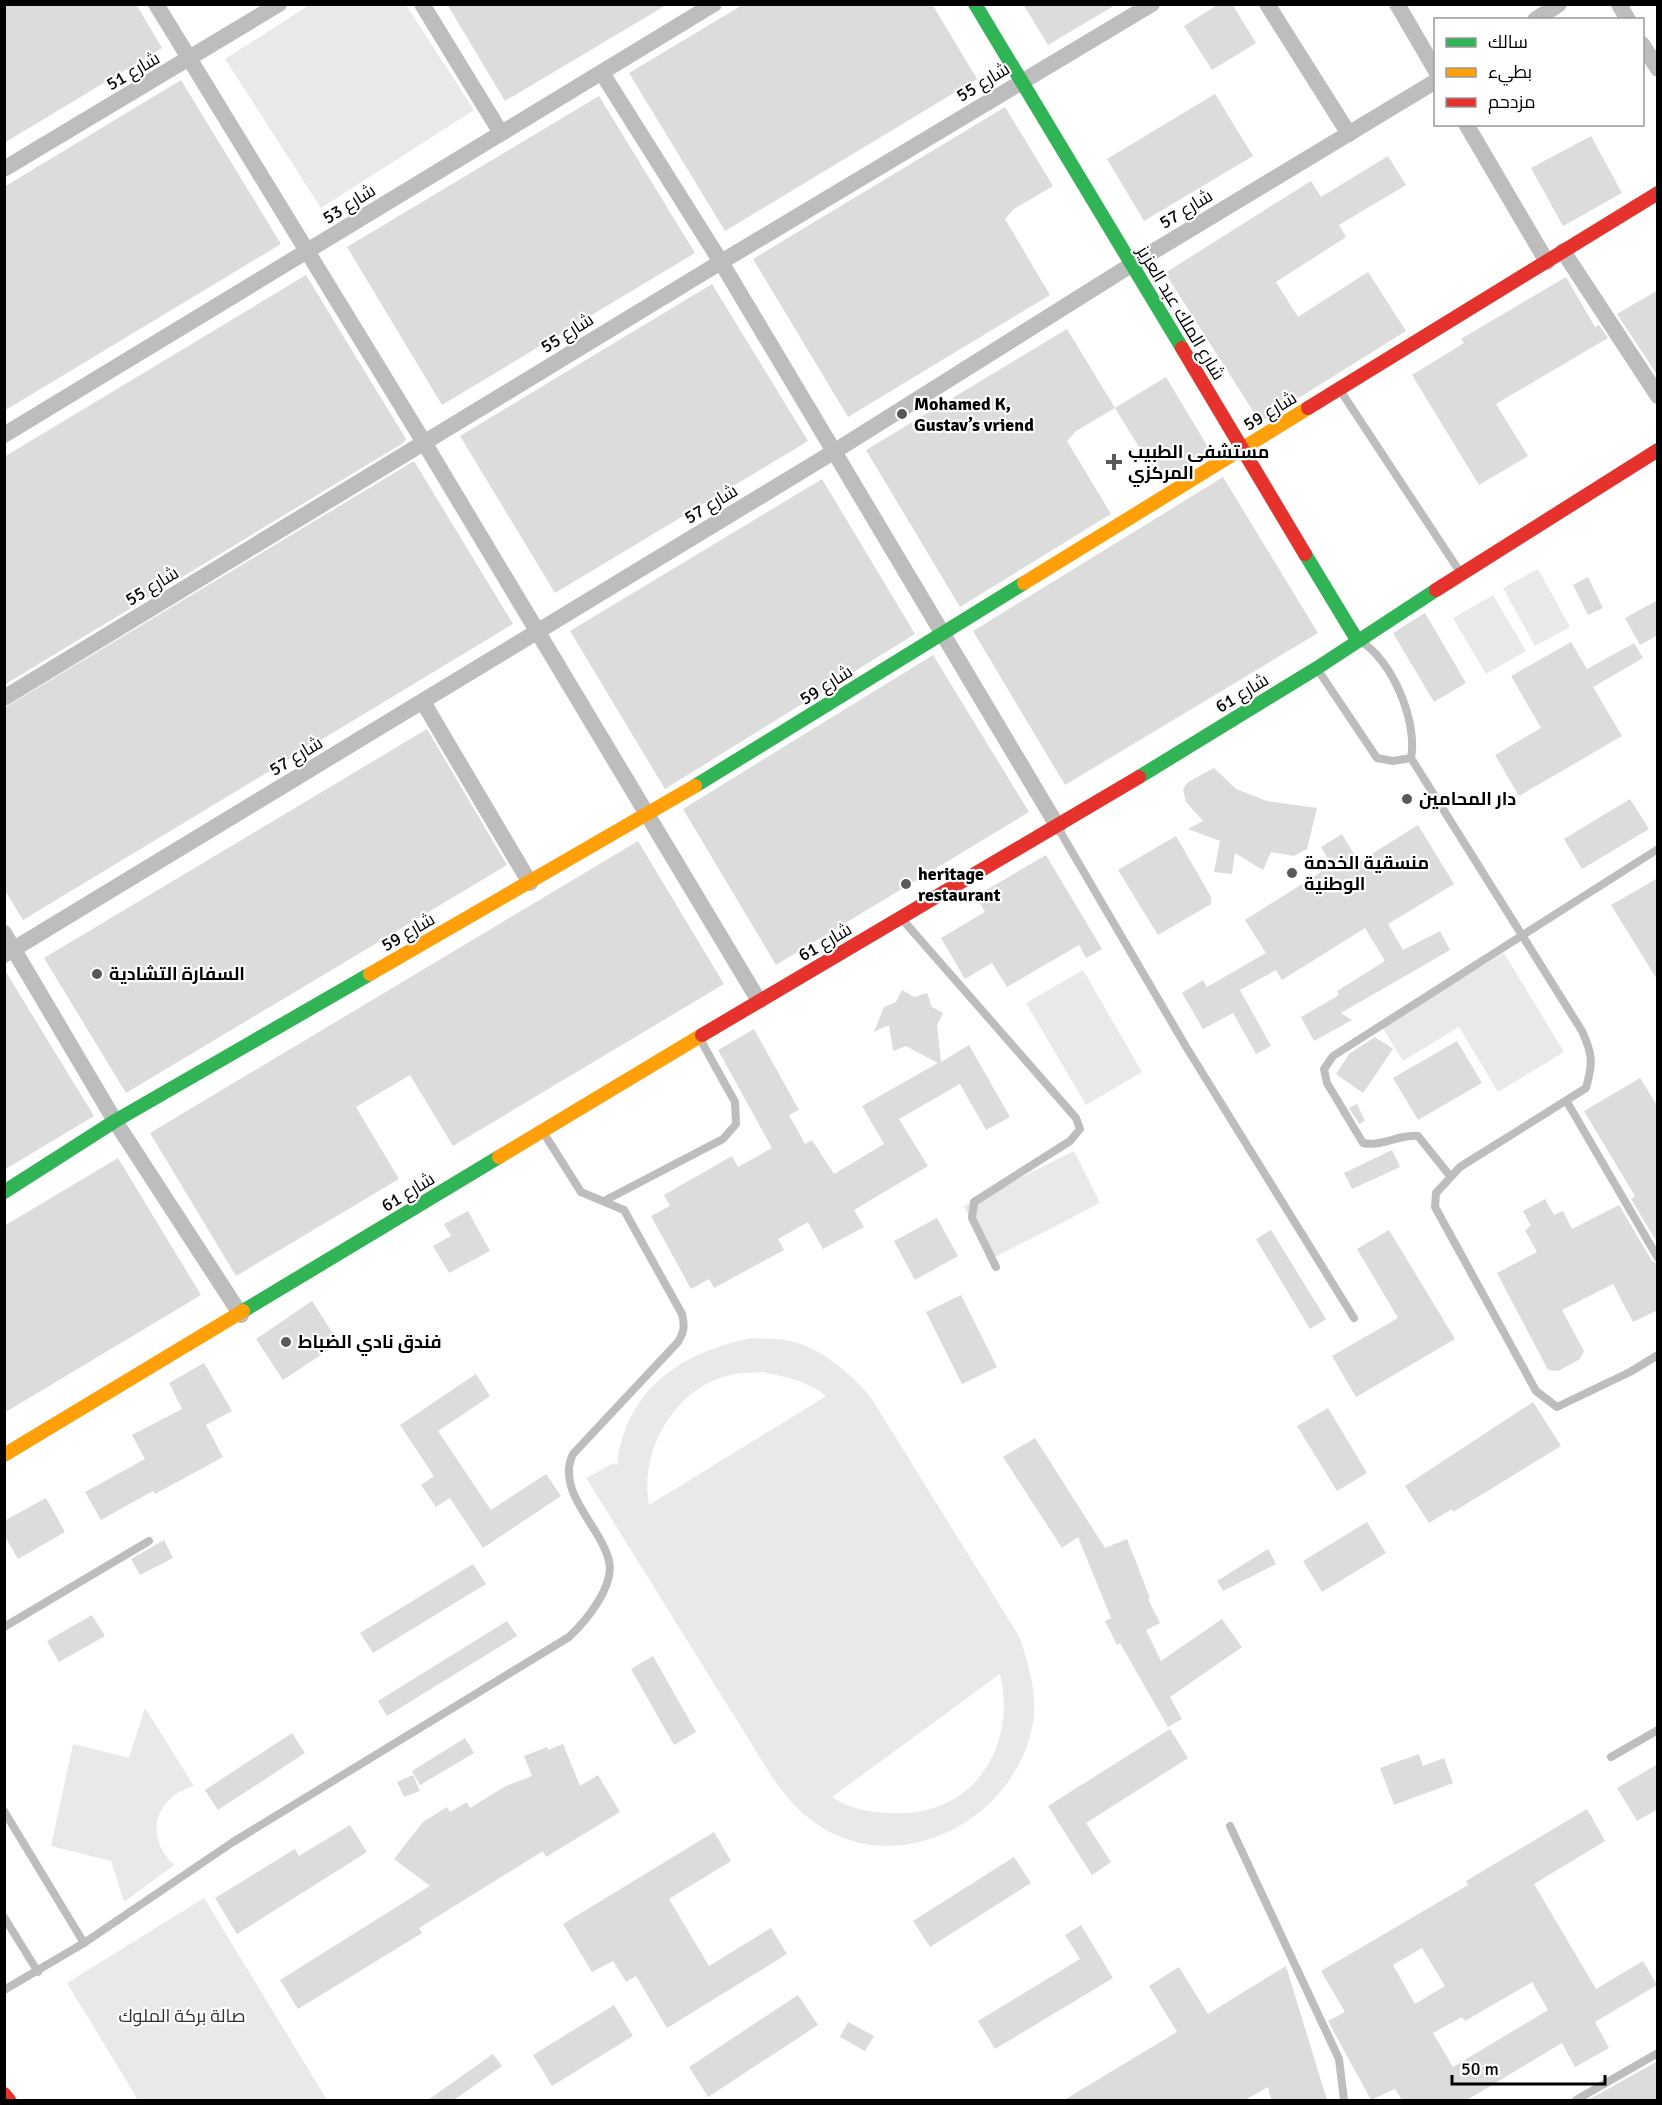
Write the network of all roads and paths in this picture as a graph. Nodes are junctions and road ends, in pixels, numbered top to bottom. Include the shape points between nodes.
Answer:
1 (156, 4) edge
2 (279, 4) edge
3 (422, 4) edge
4 (714, 4) edge
5 (975, 4) edge
6 (1152, 4) edge
7 (1267, 4) edge
8 (1397, 4) edge
9 (1559, 4) edge
10 (1618, 4) edge
11 (1538, 18) edge
12 (1627, 18) edge
13 (1644, 47) edge
14 (189, 61) junction
15 (1434, 68) edge
16 (1658, 69) edge
17 (603, 73) junction
18 (1022, 82) junction
19 (1434, 82) edge
20 (1467, 126) edge
21 (501, 133) junction
22 (1349, 134) junction
23 (4, 169) edge
24 (1658, 193) edge
25 (1563, 251) junction
26 (308, 252) junction
27 (721, 262) junction
28 (1547, 262) junction
29 (1131, 265) junction
30 (1340, 389) junction
31 (1658, 396) edge
32 (4, 435) edge
33 (425, 444) junction
34 (1241, 450) junction
35 (1658, 450) edge
36 (835, 451) junction
37 (1462, 574) junction
38 (537, 633) junction
39 (944, 633) junction
40 (1357, 640) junction
41 (1317, 668) junction
42 (4, 698) edge
43 (423, 702) junction
44 (1411, 758) junction
45 (648, 815) junction
46 (1058, 827) junction
47 (1658, 849) edge
48 (530, 883) junction
49 (902, 918) junction
50 (4, 933) edge
51 (1524, 937) junction
52 (9, 952) edge
53 (759, 1001) junction
54 (699, 1038) junction
55 (1567, 1102) junction
56 (115, 1121) junction
57 (543, 1132) junction
58 (1450, 1176) junction
59 (4, 1192) edge
60 (604, 1201) junction
61 (1658, 1258) edge
62 (996, 1267) dead end
63 (241, 1315) junction
64 (1354, 1317) dead end
65 (1658, 1355) edge
66 (4, 1455) edge
67 (149, 1541) dead end
68 (4, 1627) edge
69 (1658, 1730) edge
70 (1611, 1757) dead end
71 (4, 1811) edge
72 (1230, 1826) dead end
73 (4, 1917) edge
74 (84, 1943) junction
75 (38, 1972) junction
76 (4, 1990) edge
77 (1658, 2053) edge
78 (4, 2094) edge
79 (9, 2100) edge
80 (1344, 2100) edge
81 (1576, 2100) edge

1 - 14 street
2 - 14 street, شارع 51
3 - 21 street
4 - 17 street, شارع 53
5 - 18 street, شارع الملك عبد العزيز
6 - 18 street, شارع 55
7 - 22 street
8 - 15 street
9 - 11 street
10 - 12 street
13 - 16 street
14 - 23 street, شارع 51
14 - 26 street
17 - 21 street, شارع 53
17 - 27 street
18 - 27 street, شارع 55
18 - 29 street, شارع الملك عبد العزيز
19 - 22 street, شارع 57
20 - 28 street
21 - 26 street, شارع 53
22 - 29 street, شارع 57
24 - 25 street, شارع 59
25 - 28 street, شارع 59
25 - 31 street
26 - 32 street, شارع 53
26 - 33 street
27 - 33 street, شارع 55
27 - 36 street
28 - 30 street, شارع 59
29 - 34 street, شارع الملك عبد العزيز
29 - 36 street, شارع 57
30 - 34 street, شارع 59
30 - 37 lane
33 - 38 street
33 - 42 street, شارع 55
34 - 39 street, شارع 59
34 - 40 street, شارع الملك عبد العزيز
35 - 37 street, شارع 61
36 - 38 street, شارع 57
36 - 39 street
37 - 40 street, شارع 61
38 - 43 street, شارع 57
38 - 45 street
39 - 45 street, شارع 59
39 - 46 street
40 - 41 street, شارع 61
40 - 44 lane via 1373,648 1385,664 1405,704 1414,745
41 - 44 lane via 1377,758
41 - 46 street, شارع 61
43 - 48 street
43 - 52 street, شارع 57
44 - 51 lane
45 - 48 street, شارع 59
45 - 53 street
46 - 49 street, شارع 61
46 - 64 lane via 1185,1045
47 - 51 lane
48 - 56 street, شارع 59
49 - 53 street, شارع 61
49 - 62 lane via 1076,1118 1080,1129 1070,1141 974,1202 972,1218
50 - 52 street
51 - 55 lane via 1590,1047 1593,1065 1586,1088
51 - 58 lane via 1333,1056 1324,1069 1327,1083 1363,1143 1373,1145 1407,1135 1418,1136
52 - 56 street
53 - 54 street, شارع 61
54 - 57 street, شارع 61
54 - 60 lane via 735,1102 736,1124 723,1139
55 - 58 lane
55 - 61 lane
56 - 59 street, شارع 59
56 - 63 street
57 - 60 lane via 581,1192
57 - 63 street, شارع 61
58 - 65 lane via 1436,1192 1434,1207 1536,1391 1557,1407
60 - 74 lane via 624,1210 682,1314 684,1332 573,1454 568,1465 573,1491 609,1561 607,1584 587,1620 569,1637 233,1842
63 - 66 street, شارع 61
67 - 68 lane
69 - 70 lane
71 - 74 lane
72 - 80 lane via 1340,2059
73 - 75 lane
74 - 75 lane
75 - 76 lane
77 - 81 lane
78 - 79 street

